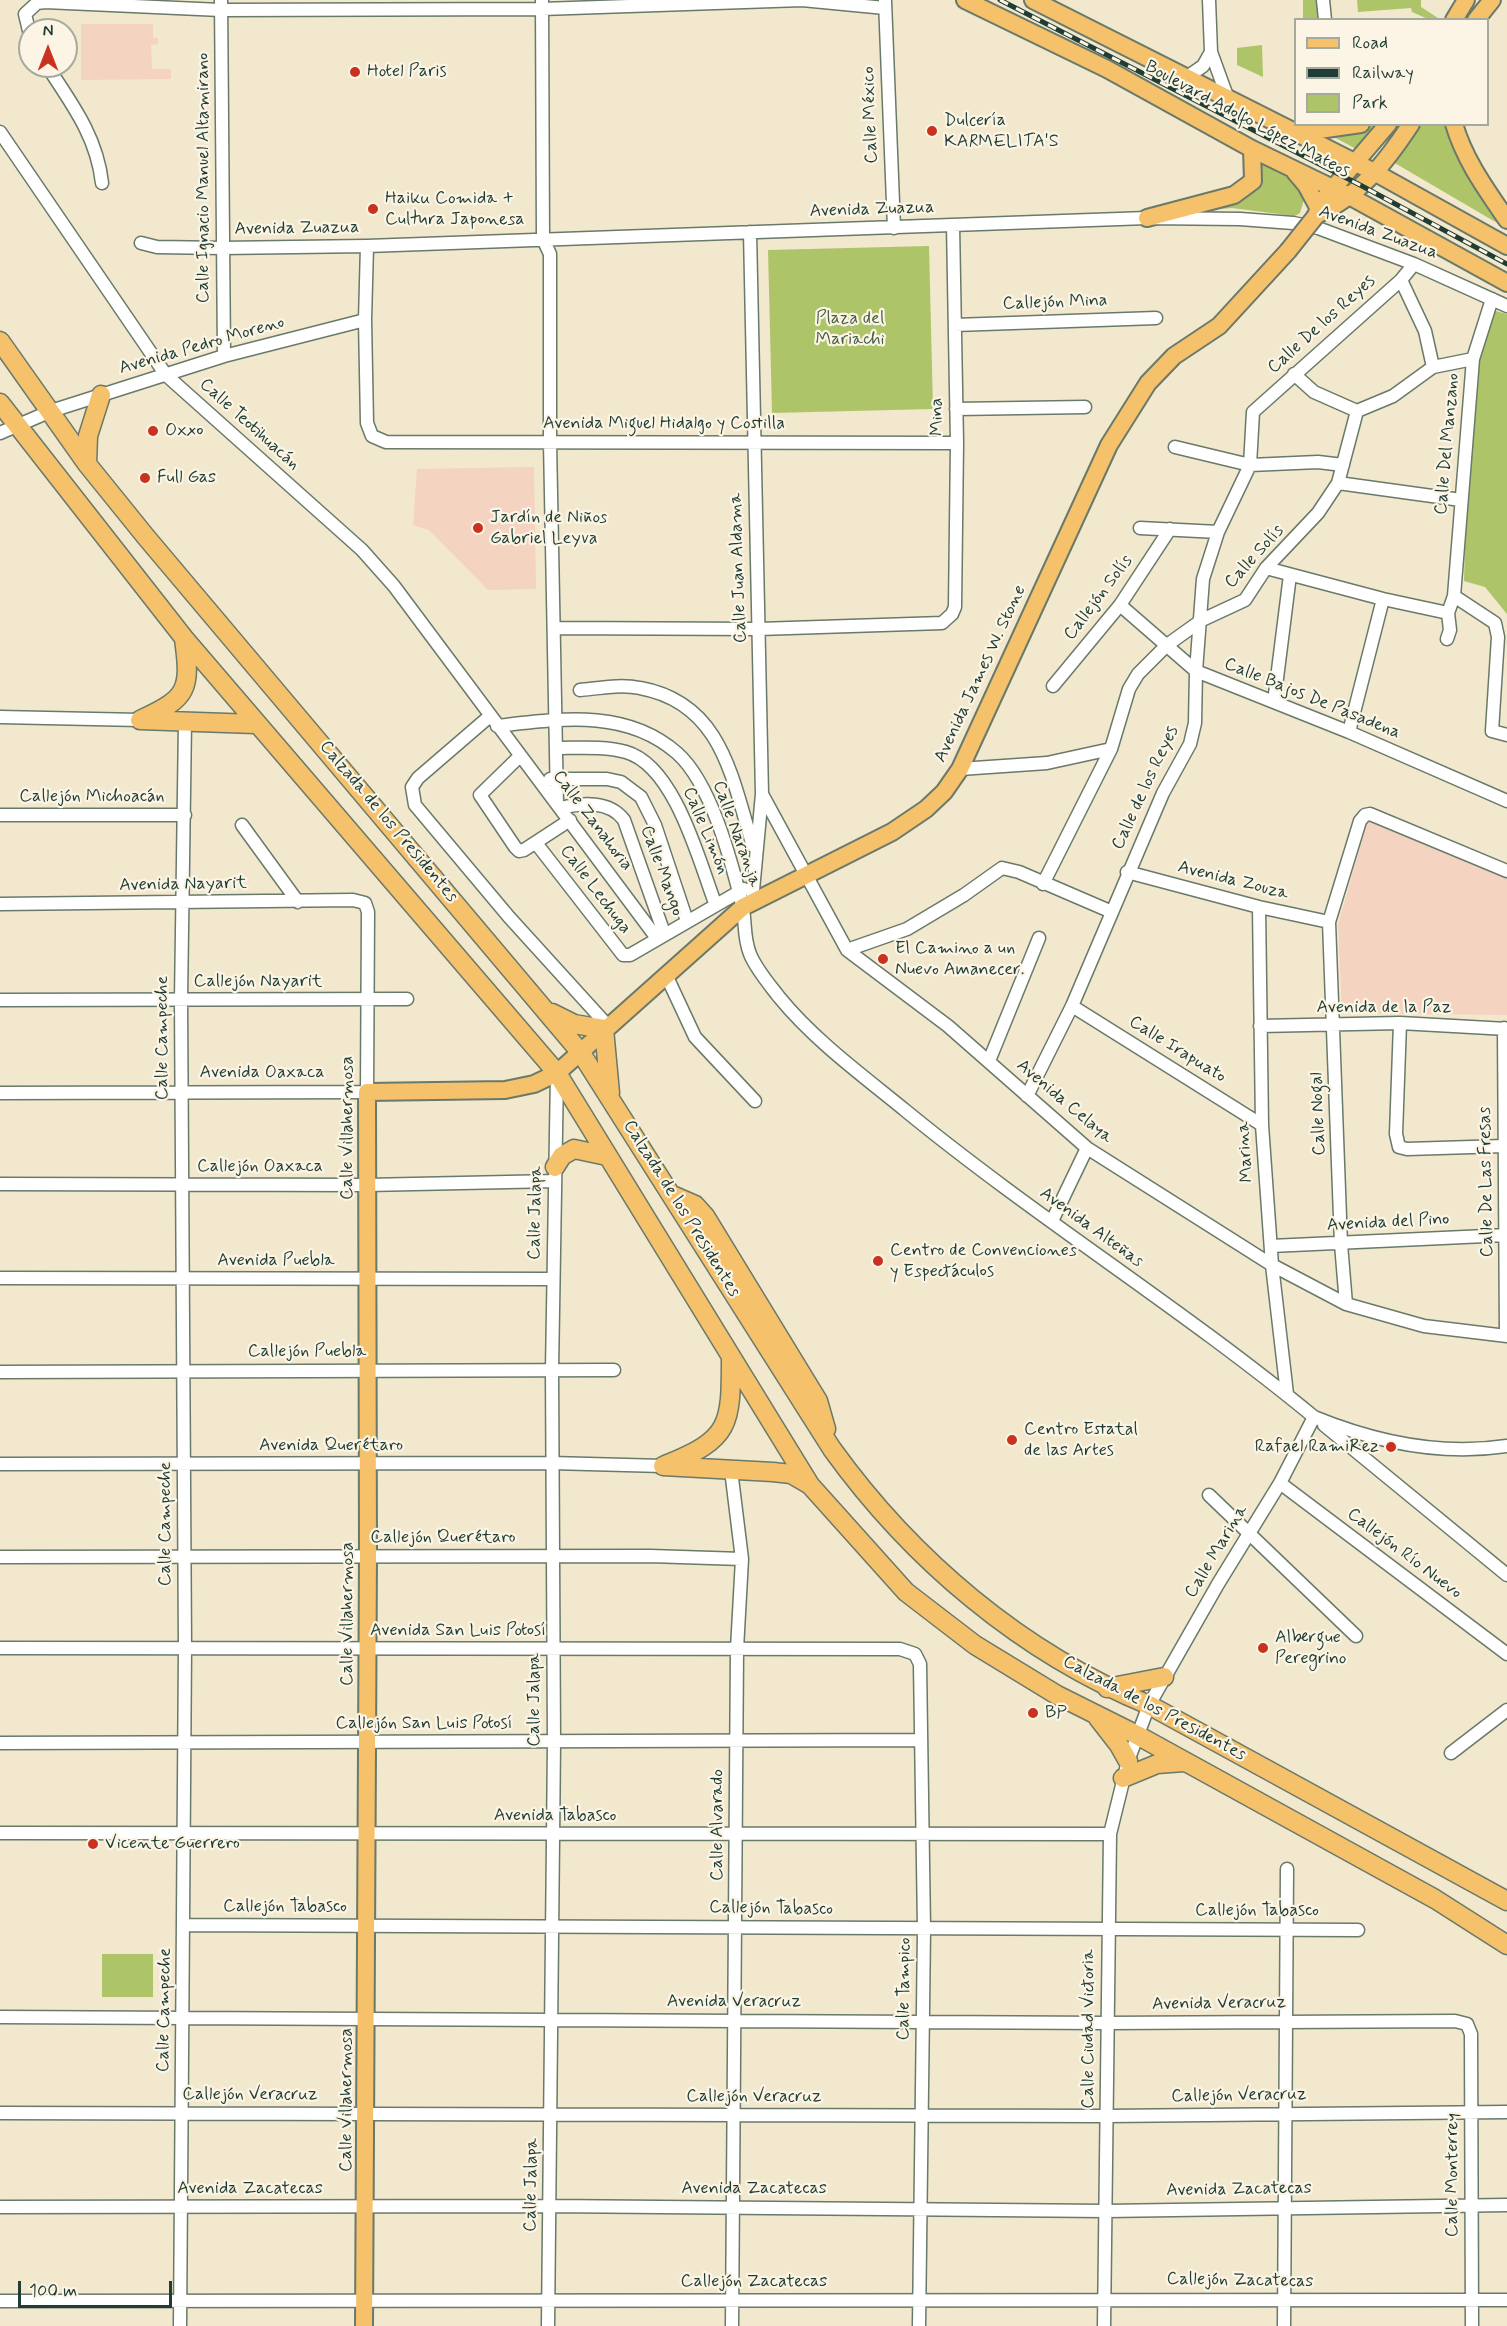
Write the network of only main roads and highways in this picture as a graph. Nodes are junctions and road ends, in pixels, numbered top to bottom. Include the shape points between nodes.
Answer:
1 (965, 0) edge
2 (1033, 0) edge
3 (1466, 0) edge
4 (1492, 0) edge
5 (1455, 18) edge
6 (1478, 18) edge
7 (1347, 126) edge
8 (1386, 126) edge
9 (1410, 126) edge
10 (1455, 126) edge
11 (1298, 133) junction
12 (1252, 149) junction
13 (1356, 163) junction
14 (1290, 167) junction
15 (1374, 172) junction
16 (1334, 188) junction
17 (1352, 197) junction
18 (1316, 213) junction
19 (1147, 218) road end
20 (1507, 220) edge
21 (1507, 246) edge
22 (1507, 283) edge
23 (0, 341) edge
24 (101, 395) road end
25 (0, 403) edge
26 (8, 429) edge
27 (87, 464) junction
28 (184, 638) junction
29 (255, 724) junction
30 (548, 1011) junction
31 (606, 1028) junction
32 (581, 1053) junction
33 (557, 1073) junction
34 (367, 1092) joint
35 (611, 1099) junction
36 (607, 1156) junction
37 (555, 1174) road end
38 (730, 1355) junction
39 (810, 1485) junction
40 (1164, 1677) road end
41 (1107, 1688) junction
42 (1095, 1714) junction
43 (1184, 1762) junction
44 (1507, 1901) edge
45 (1507, 1945) edge
46 (364, 2326) edge

1 - 12 main road, Boulevard Adolfo López Mateos via 1107,69
2 - 11 main road, Boulevard Adolfo López Mateos
3 - 5 main road
4 - 6 main road
7 - 11 main road
8 - 13 main road, Avenida James W. Stone
9 - 15 main road via 1392,154
10 - 20 main road via 1476,176
11 - 13 main road, Boulevard Adolfo López Mateos
12 - 14 main road, Boulevard Adolfo López Mateos
12 - 19 main road via 1253,181 1246,188 1234,195
13 - 15 main road, Boulevard Adolfo López Mateos
13 - 16 main road, Avenida James W. Stone
14 - 16 main road, Boulevard Adolfo López Mateos
14 - 18 main road via 1306,185
15 - 17 main road
15 - 21 main road, Boulevard Adolfo López Mateos
16 - 17 main road, Boulevard Adolfo López Mateos
16 - 18 main road, Avenida James W. Stone
17 - 18 main road, Avenida James W. Stone
17 - 22 main road, Boulevard Adolfo López Mateos
18 - 31 main road, Avenida James W. Stone, bridge via 1288,251 1219,326 1174,356 1148,383 1127,414 1109,444 960,769 944,792 892,832 807,877 746,896 667,977
23 - 27 highway, Calzada de los Presidentes
24 - 27 highway via 88,436
25 - 26 highway, Calzada de los Presidentes
26 - 28 highway, Calzada de los Presidentes
27 - 30 highway, Calzada de los Presidentes
28 - 29 highway, Calzada de los Presidentes
28 - 29 highway via 188,680 184,692 176,701 140,720
29 - 33 highway, Calzada de los Presidentes
30 - 31 highway via 574,1024
30 - 32 highway, Calzada de los Presidentes
31 - 32 main road, Avenida James W. Stone
31 - 35 highway
32 - 33 main road, Avenida James W. Stone
32 - 35 highway, Calzada de los Presidentes
33 - 34 main road, Avenida Oaxaca via 534,1084 505,1090
33 - 36 highway, Calzada de los Presidentes
34 - 46 main road, Calle Villahermosa
35 - 41 highway, Calzada de los Presidentes via 860,1489 899,1532 977,1604
36 - 37 highway via 574,1149 562,1156
36 - 38 highway, Calzada de los Presidentes
38 - 39 highway, Calzada de los Presidentes
38 - 39 highway via 730,1407 718,1436 703,1449 663,1466 791,1474
39 - 42 highway, Calzada de los Presidentes via 906,1592 975,1645
40 - 41 highway
41 - 44 highway, Calzada de los Presidentes via 1149,1705
42 - 43 highway, Calzada de los Presidentes
42 - 43 highway via 1119,1745 1125,1769
43 - 45 highway, Calzada de los Presidentes via 1435,1899

